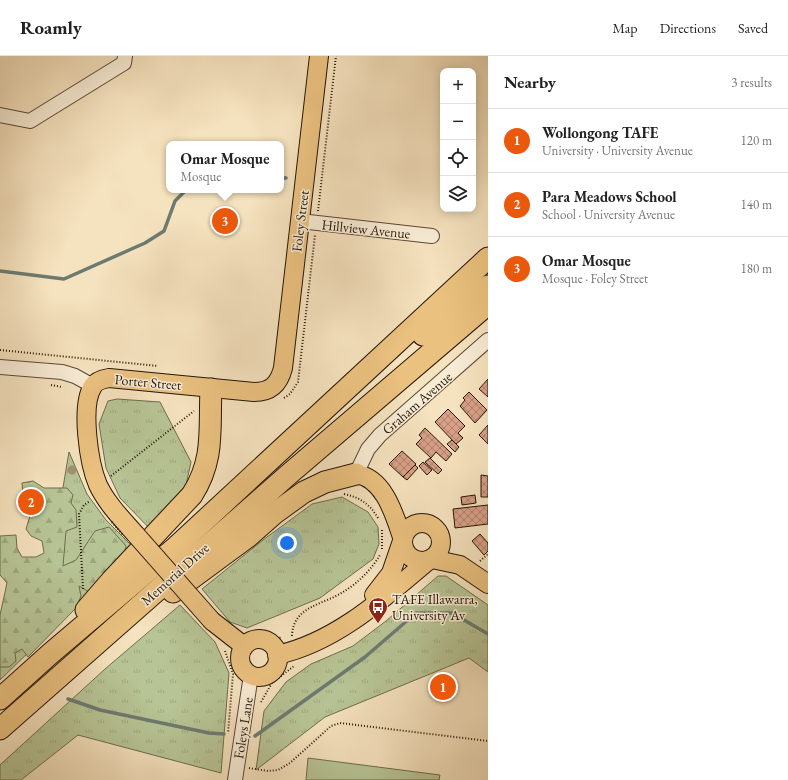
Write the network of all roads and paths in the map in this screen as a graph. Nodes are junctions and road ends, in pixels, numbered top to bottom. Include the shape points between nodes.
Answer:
1 (125, 56) edge
2 (319, 56) edge
3 (0, 116) edge
4 (300, 221) junction
5 (432, 236) dead end
6 (488, 258) edge
7 (488, 286) edge
8 (488, 304) edge
9 (488, 340) edge
10 (0, 350) edge
11 (0, 366) edge
12 (164, 367) dead end
13 (276, 384) joint
14 (50, 385) dead end
15 (93, 386) junction
16 (64, 387) dead end
17 (211, 389) junction
18 (334, 403) junction
19 (194, 405) dead end
20 (356, 474) junction
21 (98, 486) junction
22 (384, 495) junction
23 (352, 496) dead end
24 (380, 522) dead end
25 (382, 527) dead end
26 (433, 527) junction
27 (403, 541) junction
28 (488, 554) edge
29 (430, 560) junction
30 (476, 567) junction
31 (488, 584) edge
32 (83, 591) dead end
33 (351, 621) junction
34 (244, 638) junction
35 (221, 647) dead end
36 (287, 648) junction
37 (50, 654) junction
38 (65, 672) junction
39 (251, 675) junction
40 (0, 699) edge
41 (261, 702) dead end
42 (0, 729) edge
43 (228, 734) dead end
44 (488, 741) edge
45 (246, 768) dead end
46 (235, 780) edge

1 - 3 street via 124,63 30,121
2 - 4 main road, Foley Street
4 - 5 street, Hillview Avenue
4 - 13 main road, Foley Street via 283,368
6 - 18 highway
7 - 18 highway
8 - 38 highway, Memorial Drive via 350,421
9 - 20 street, Graham Avenue via 380,435 368,449
10 - 12 path
11 - 15 street via 62,372
13 - 17 main road, Porter Street via 261,392
14 - 16 path
15 - 17 main road, Porter Street via 102,380 116,378
15 - 21 main road via 88,403 87,436 90,463
17 - 37 highway via 209,454 201,482 192,495 112,580
18 - 37 highway, Memorial Drive via 176,548
19 - 21 path via 195,411
20 - 22 main road via 369,478
20 - 38 highway via 325,482 304,492 249,536
21 - 32 path via 93,499 84,505 79,514
21 - 34 main road, bridge via 115,510 212,621
22 - 26 main road via 404,511
22 - 27 main road
23 - 24 path via 366,503
25 - 36 path via 382,552 377,561 344,592 304,611 297,618
26 - 27 main road via 424,523 414,525 406,531
26 - 29 main road via 440,534 441,545 437,554
26 - 30 main road
27 - 29 main road via 405,552 412,559 422,562
27 - 33 main road via 388,580
28 - 30 path
29 - 30 main road
29 - 33 main road
30 - 31 main road
33 - 36 main road via 326,637
34 - 36 main road via 260,639
34 - 36 path via 280,638
34 - 39 main road via 240,662
35 - 43 path via 226,652 233,674
36 - 39 main road via 272,671 263,676
36 - 41 path via 294,666 272,683
37 - 40 highway, Memorial Drive
38 - 42 highway, Memorial Drive
39 - 46 street, Foleys Lane
44 - 45 path via 340,723 331,726 290,763 278,770

